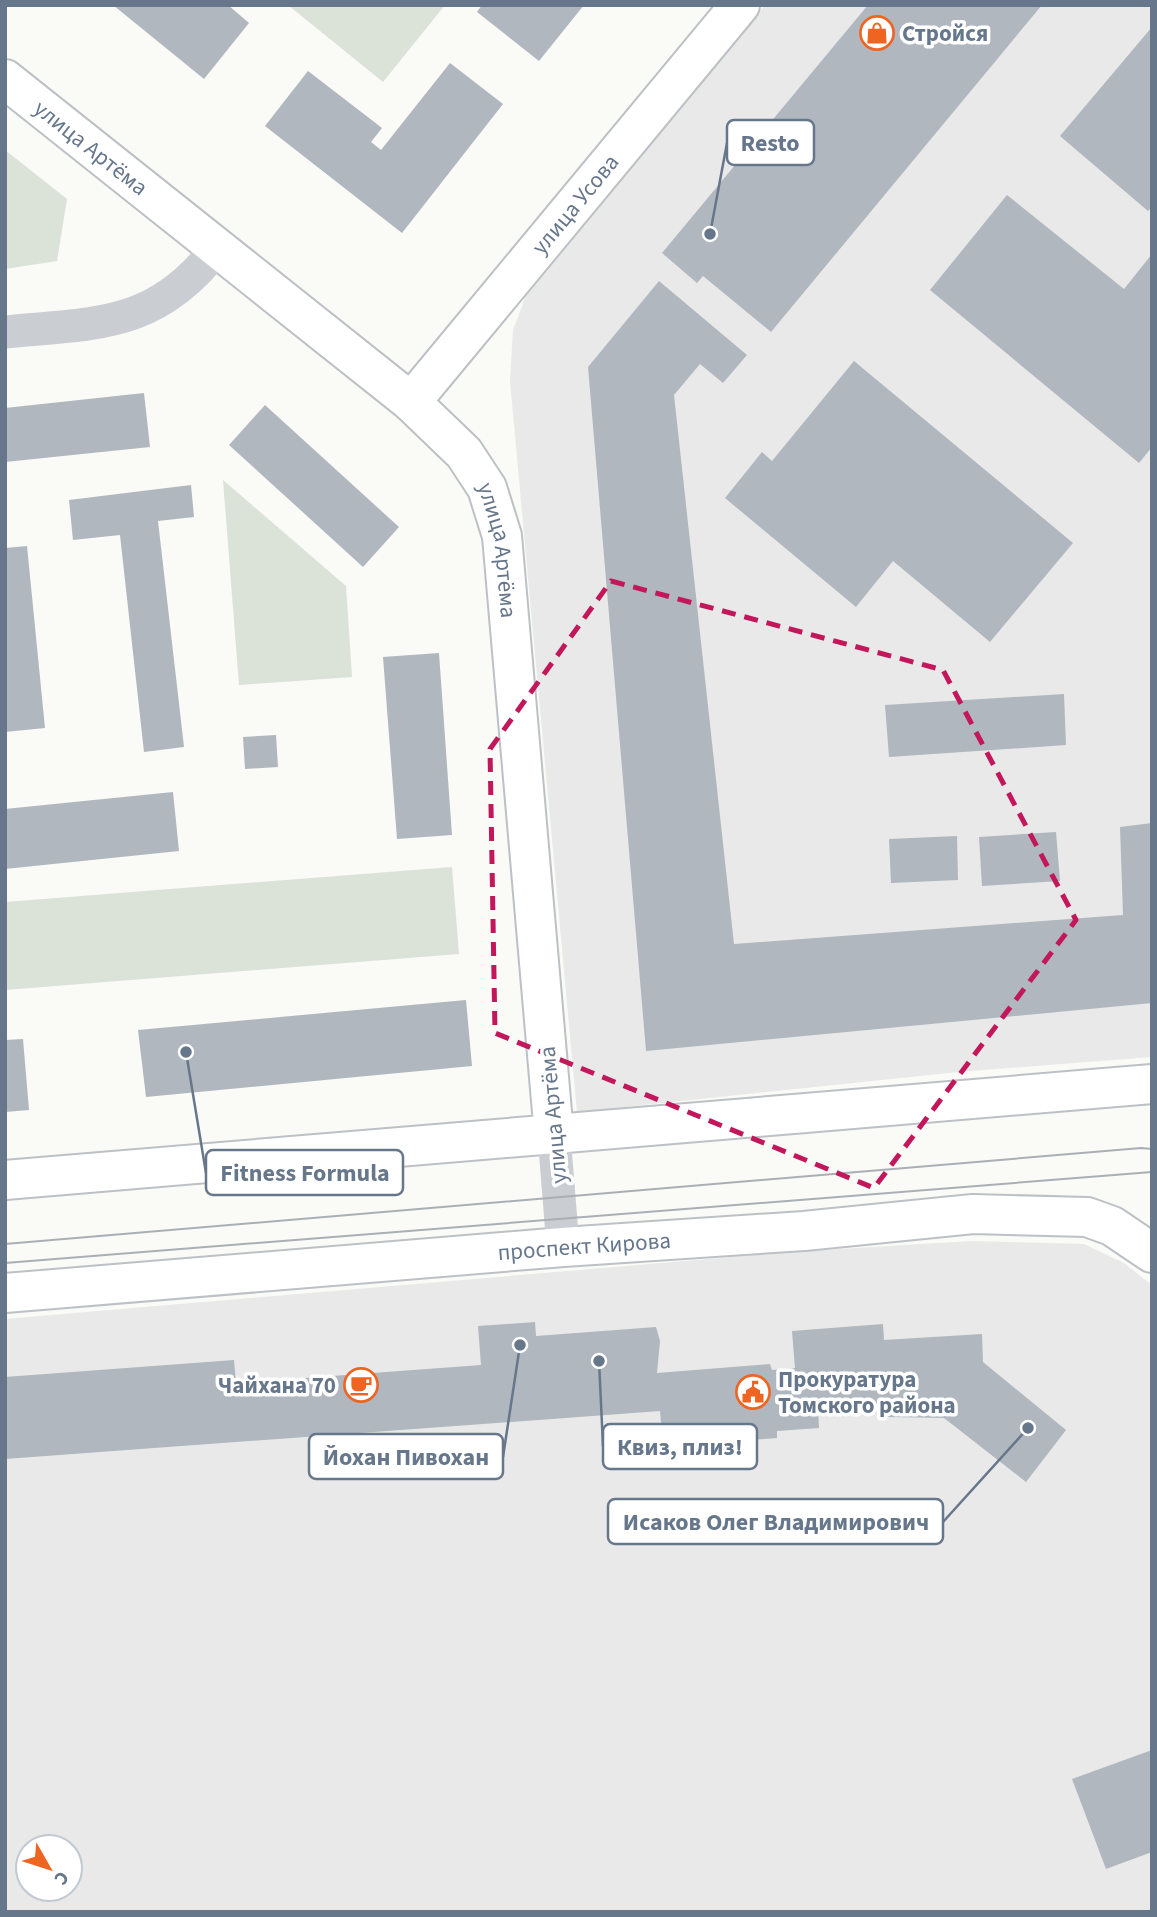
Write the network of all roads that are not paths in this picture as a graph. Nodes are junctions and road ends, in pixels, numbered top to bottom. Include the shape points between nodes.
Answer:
1 (740, 5) edge
2 (5, 79) edge
3 (218, 248) junction
4 (5, 332) edge
5 (411, 402) junction
6 (1152, 1084) edge
7 (554, 1135) junction
8 (5, 1180) edge
9 (563, 1247) junction
10 (1152, 1253) edge
11 (5, 1293) edge

1 - 5 main road, улица Усова
2 - 3 main road, улица Артёма
3 - 4 street via 170,295 135,315 101,323
3 - 5 main road, улица Артёма
5 - 7 main road, улица Артёма via 464,453 487,488 502,536
6 - 7 main road
7 - 8 main road
7 - 9 street, улица Артёма
9 - 10 main road, проспект Кирова via 973,1214 1039,1214 1087,1217 1112,1226
9 - 11 main road, проспект Кирова

